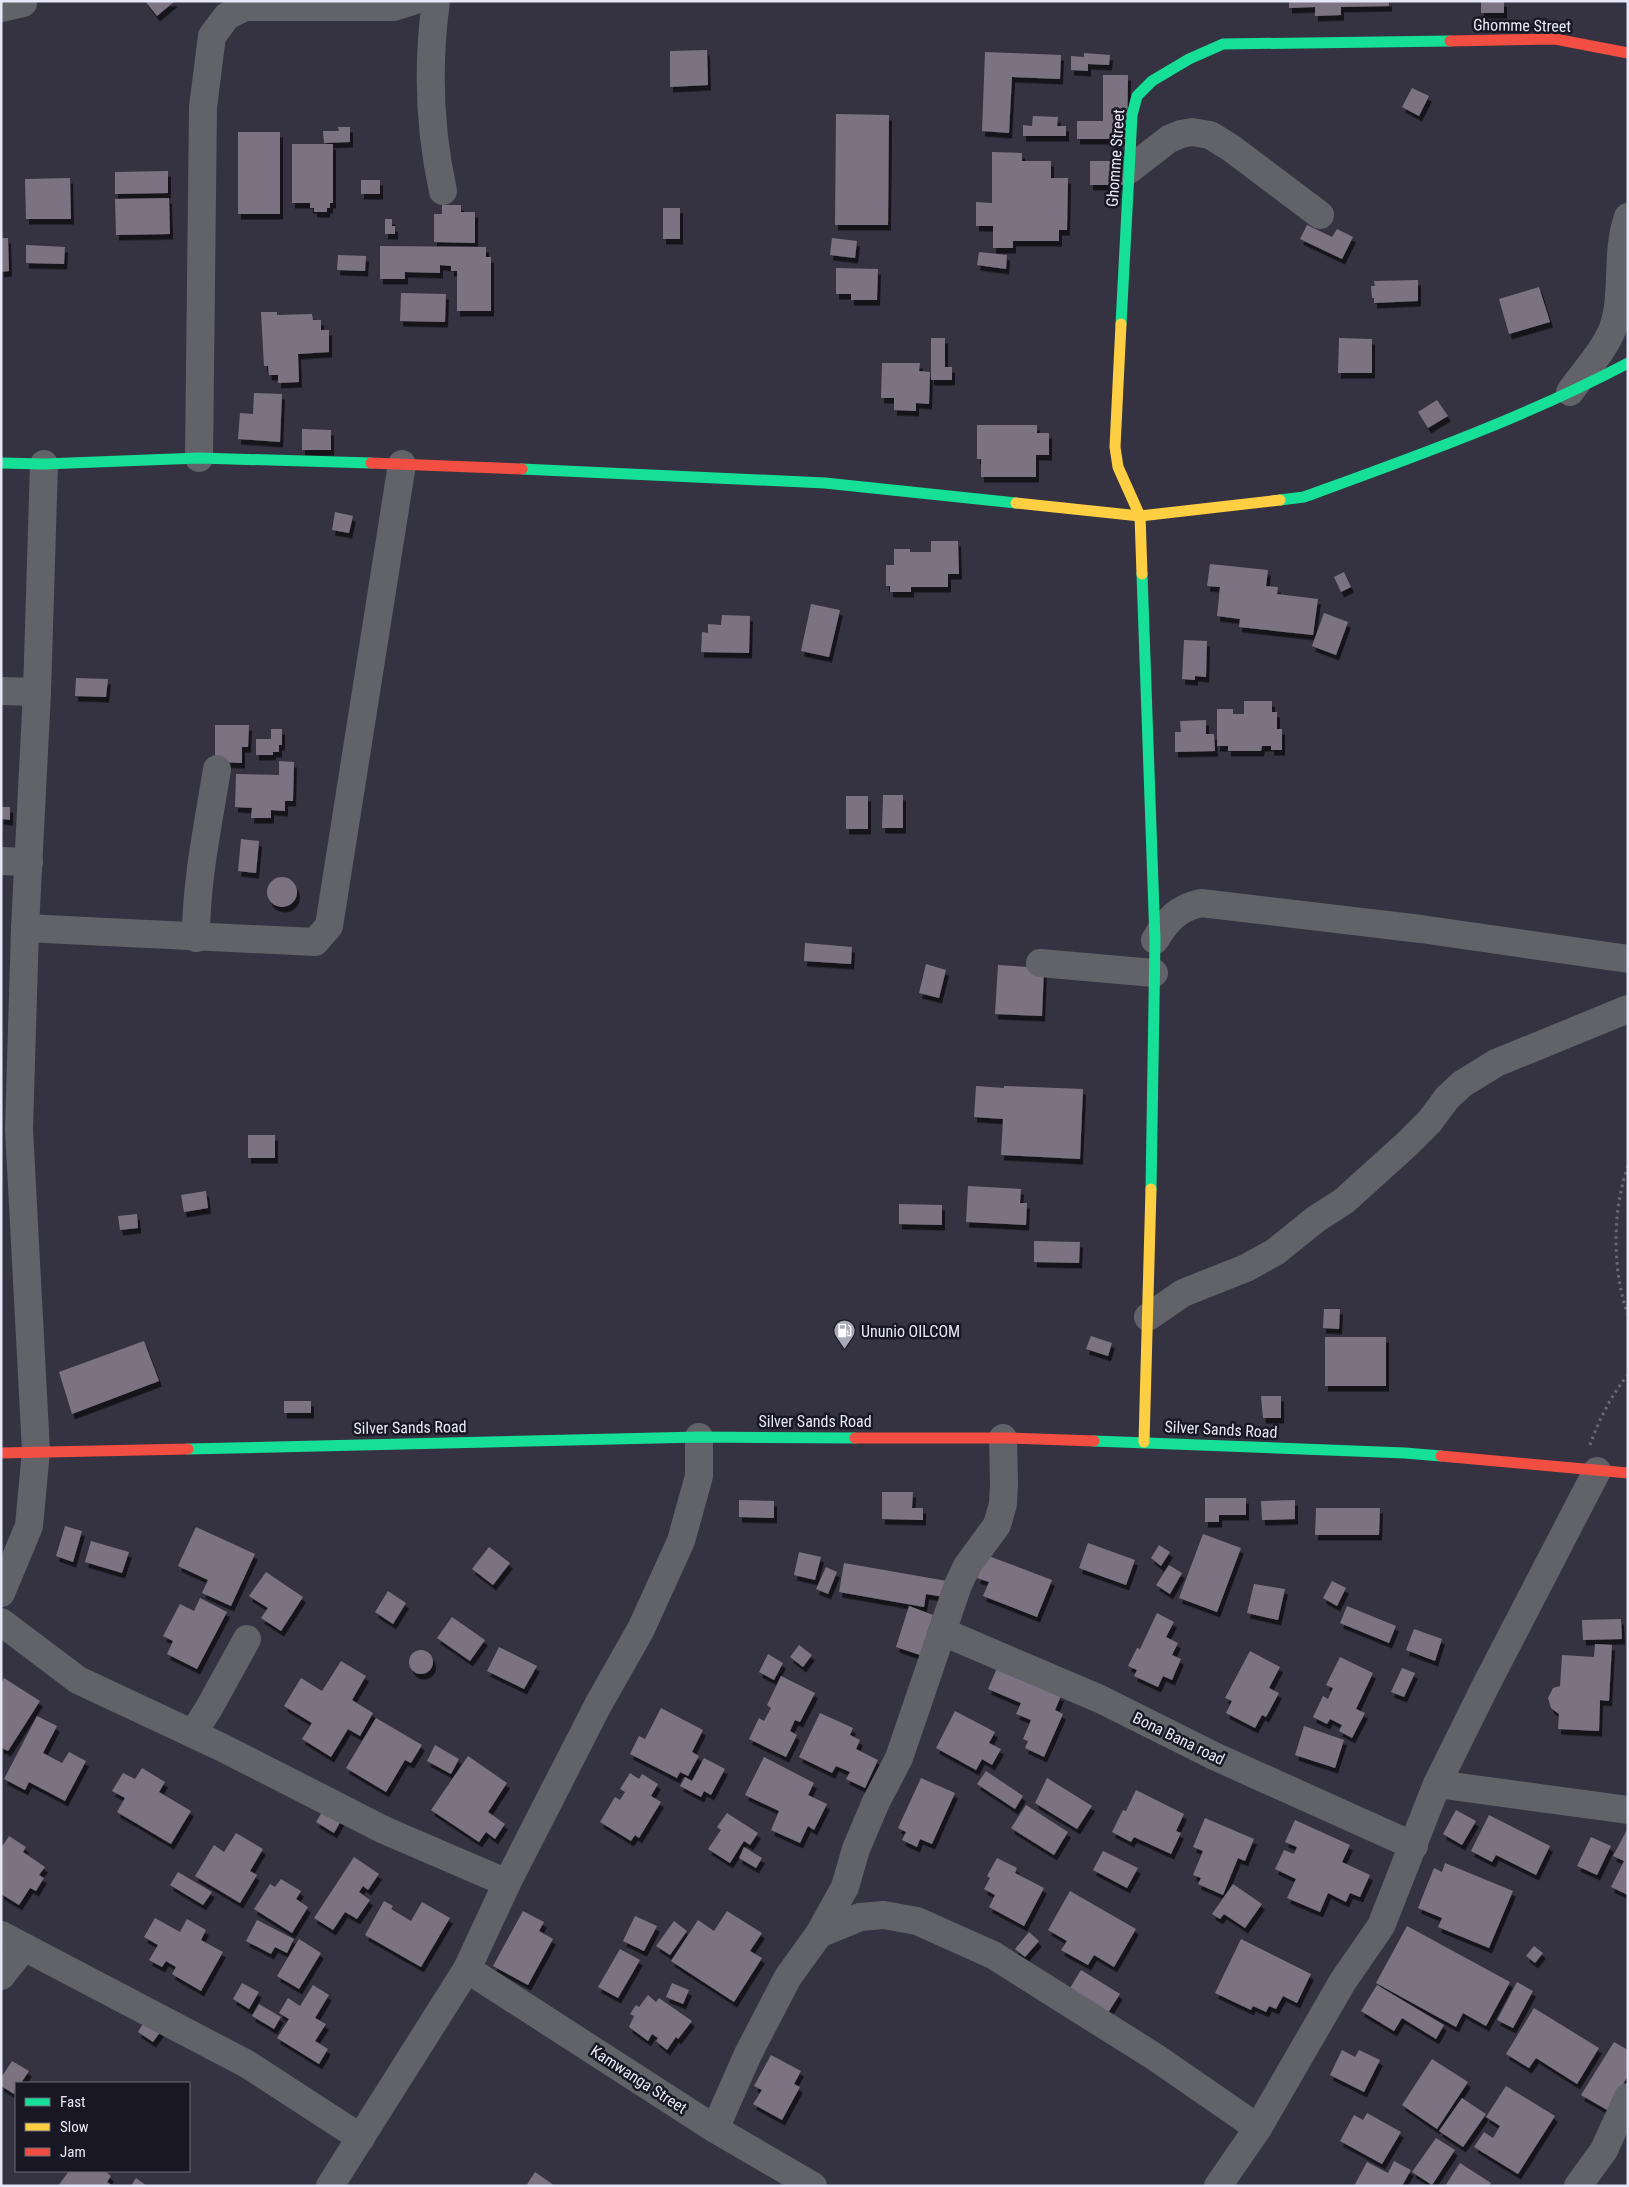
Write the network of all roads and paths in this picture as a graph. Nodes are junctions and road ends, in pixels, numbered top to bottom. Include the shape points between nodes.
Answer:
1 (414, 1) edge
2 (436, 1) edge
3 (1628, 53) edge
4 (1129, 170) junction
5 (443, 191) dead end
6 (1320, 215) dead end
7 (1628, 217) edge
8 (1628, 363) edge
9 (1570, 392) junction
10 (200, 458) junction
11 (1, 463) edge
12 (44, 464) junction
13 (402, 464) junction
14 (1140, 516) junction
15 (1, 691) edge
16 (37, 692) junction
17 (217, 769) dead end
18 (1, 861) edge
19 (28, 862) junction
20 (25, 928) junction
21 (196, 938) junction
22 (1155, 940) junction
23 (1628, 959) edge
24 (1040, 963) dead end
25 (1154, 973) junction
26 (1628, 1009) edge
27 (10, 1129) edge
28 (1628, 1166) edge
29 (1628, 1315) edge
30 (1148, 1317) junction
31 (1628, 1374) edge
32 (699, 1437) junction
33 (1003, 1438) junction
34 (1144, 1442) junction
35 (36, 1451) junction
36 (1, 1453) edge
37 (1589, 1470) junction
38 (1628, 1473) edge
39 (1, 1593) edge
40 (1, 1622) edge
41 (943, 1632) junction
42 (247, 1639) dead end
43 (193, 1733) junction
44 (1437, 1784) junction
45 (1628, 1810) edge
46 (1414, 1846) junction
47 (849, 1876) junction
48 (507, 1882) junction
49 (884, 1915) junction
50 (819, 1934) junction
51 (13, 1941) edge
52 (466, 1969) junction
53 (1, 1976) edge
54 (1628, 2097) edge
55 (715, 2128) junction
56 (1258, 2128) junction
57 (361, 2138) junction
58 (1604, 2150) junction
59 (330, 2186) edge
60 (813, 2186) edge
61 (1218, 2186) edge
62 (1578, 2186) edge
63 (1600, 2186) edge

1 - 10 street via 394,7 245,7 227,16 212,36 202,107
2 - 5 street via 431,126
3 - 4 street, Ghomme Street via 1555,39 1222,44 1203,51 1143,87 1136,97 1132,115
4 - 6 street via 1169,139 1192,132 1210,135
4 - 14 street, Ghomme Street via 1116,447 1118,467
7 - 9 street via 1623,232 1613,329
8 - 9 street
9 - 14 street via 1453,443 1304,497
10 - 12 street
10 - 13 street
11 - 12 street
12 - 16 street
13 - 14 street via 825,483
13 - 21 street via 329,926 315,942
14 - 22 street
15 - 16 street
16 - 19 street
17 - 21 street via 199,870
18 - 19 street
19 - 20 street
20 - 21 street
20 - 27 street
22 - 23 street via 1175,913 1202,903 1422,929
22 - 25 street
24 - 25 street
25 - 30 street
26 - 30 street via 1496,1063 1462,1084 1407,1144 1344,1201 1275,1252 1246,1268 1183,1293
27 - 35 street
28 - 29 path via 1621,1184 1616,1228 1621,1295
30 - 34 street
31 - 37 path via 1607,1407
32 - 33 street, Silver Sands Road
32 - 35 street, Silver Sands Road
32 - 48 street via 699,1476 681,1541 640,1629
33 - 34 street, Silver Sands Road
33 - 41 street via 1003,1504 997,1526 967,1566
34 - 37 street, Silver Sands Road via 1405,1454
35 - 36 street, Silver Sands Road
35 - 39 street via 29,1526
37 - 38 street, Silver Sands Road
37 - 44 street
40 - 43 street via 78,1680
41 - 46 street, Bona Bana road via 1100,1699 1214,1756
41 - 47 street via 899,1758 856,1849
42 - 43 street
43 - 48 street via 384,1830
44 - 45 street
44 - 46 street
46 - 56 street via 1381,1926 1343,1981
47 - 49 street
47 - 50 street
48 - 52 street
49 - 50 street via 860,1917
49 - 56 street via 917,1921 993,1955 1155,2057
50 - 55 street via 788,1978 748,2054
51 - 53 street
51 - 57 street via 247,2064
52 - 55 street, Kamwanga Street
52 - 57 street
54 - 58 street
55 - 60 street, Kamwanga Street
56 - 61 street
57 - 59 street
58 - 62 street
58 - 63 street

